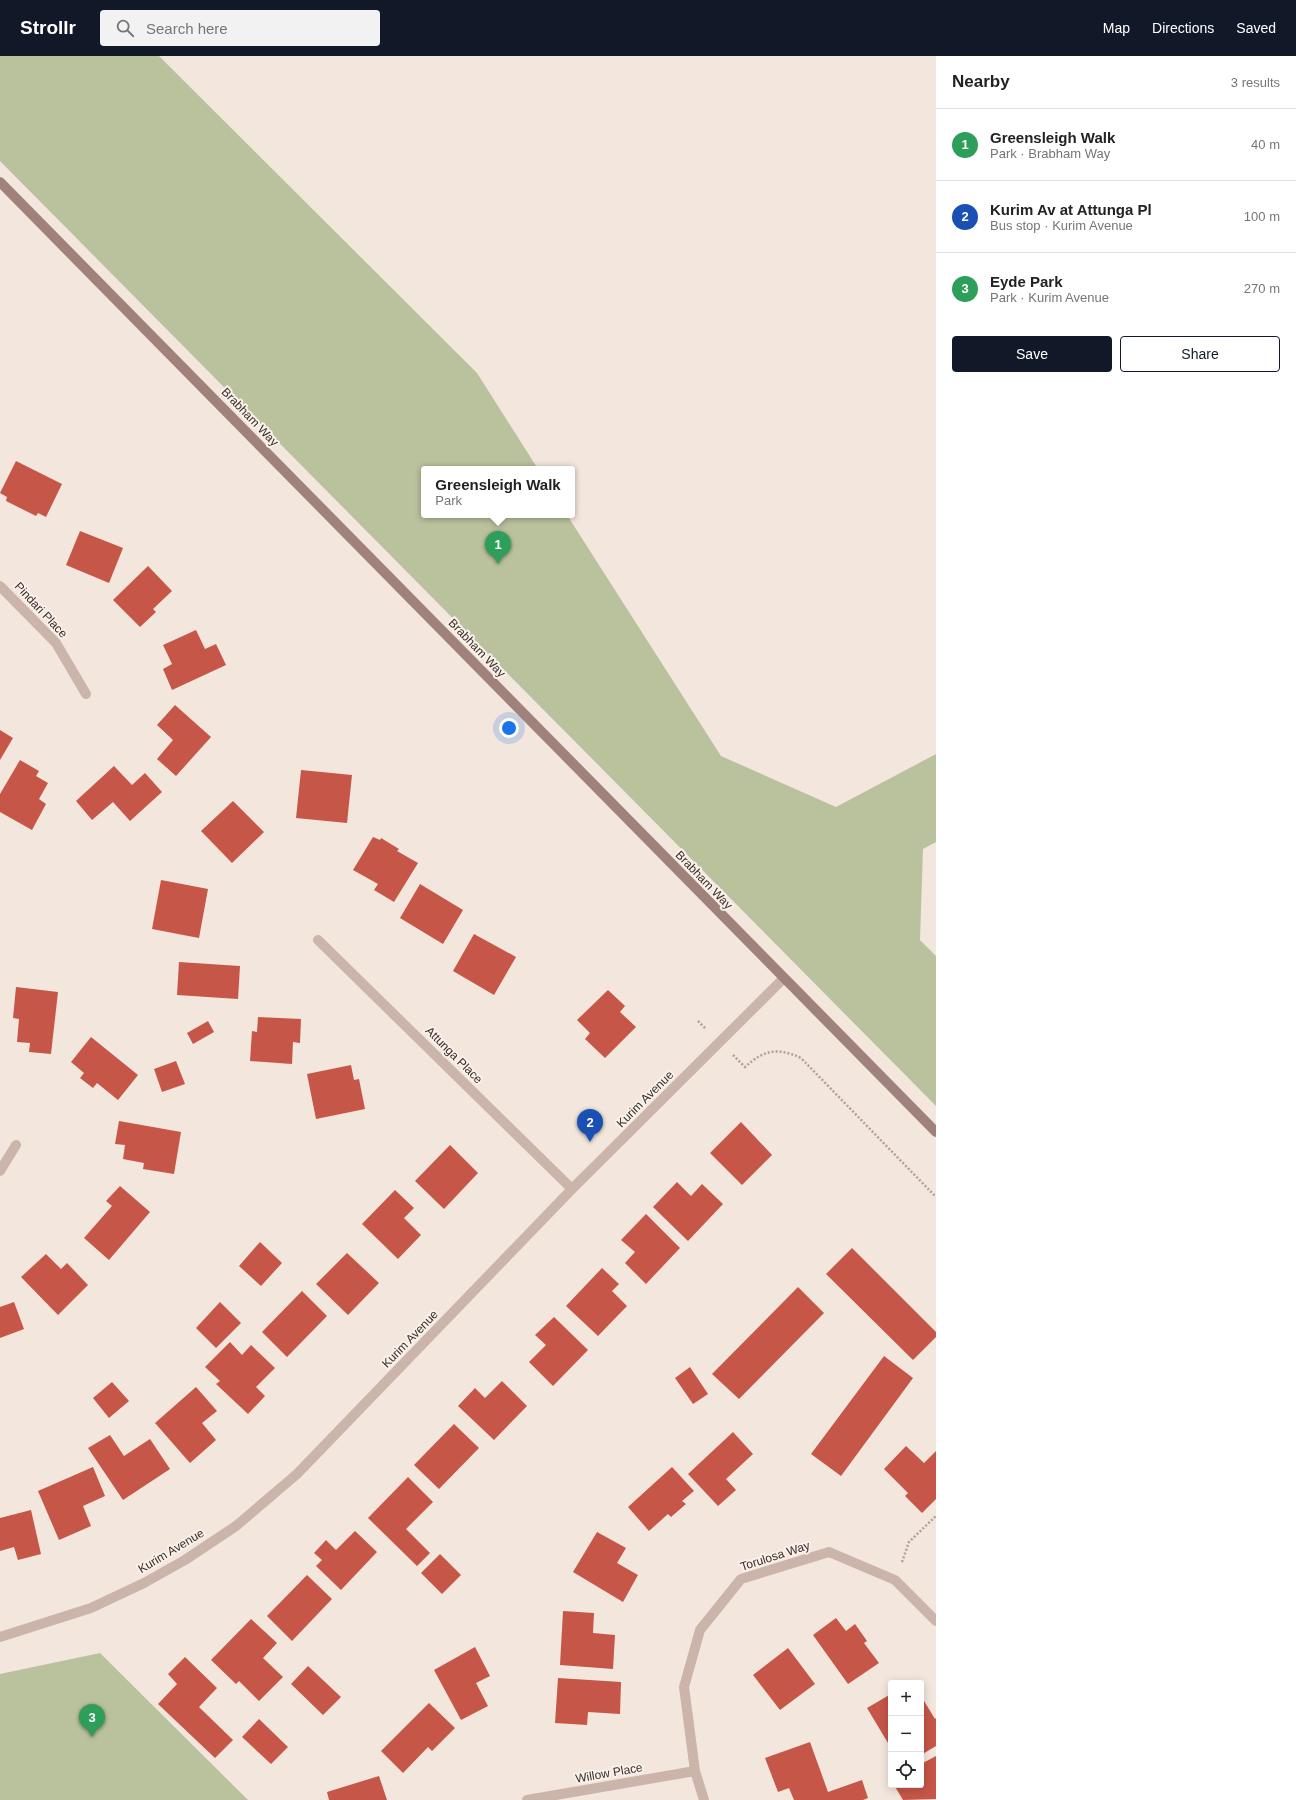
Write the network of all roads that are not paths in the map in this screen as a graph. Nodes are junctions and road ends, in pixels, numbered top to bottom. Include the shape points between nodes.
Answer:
1 (0, 182) edge
2 (0, 586) edge
3 (86, 694) dead end
4 (318, 940) dead end
5 (783, 979) junction
6 (936, 1132) edge
7 (16, 1145) dead end
8 (0, 1170) edge
9 (572, 1189) junction
10 (936, 1621) edge
11 (0, 1637) edge
12 (695, 1771) junction
13 (527, 1800) edge
14 (704, 1800) edge

1 - 5 main road, Brabham Way
2 - 3 street, Pindari Place via 56,643
4 - 9 street, Attunga Place
5 - 6 main road, Brabham Way
5 - 9 street, Kurim Avenue
7 - 8 street
9 - 11 street, Kurim Avenue via 297,1474 236,1526 185,1560 91,1608
10 - 12 street, Torulosa Way via 895,1580 829,1552 741,1579 700,1630 684,1688
12 - 13 street, Willow Place
12 - 14 street, Torulosa Way

